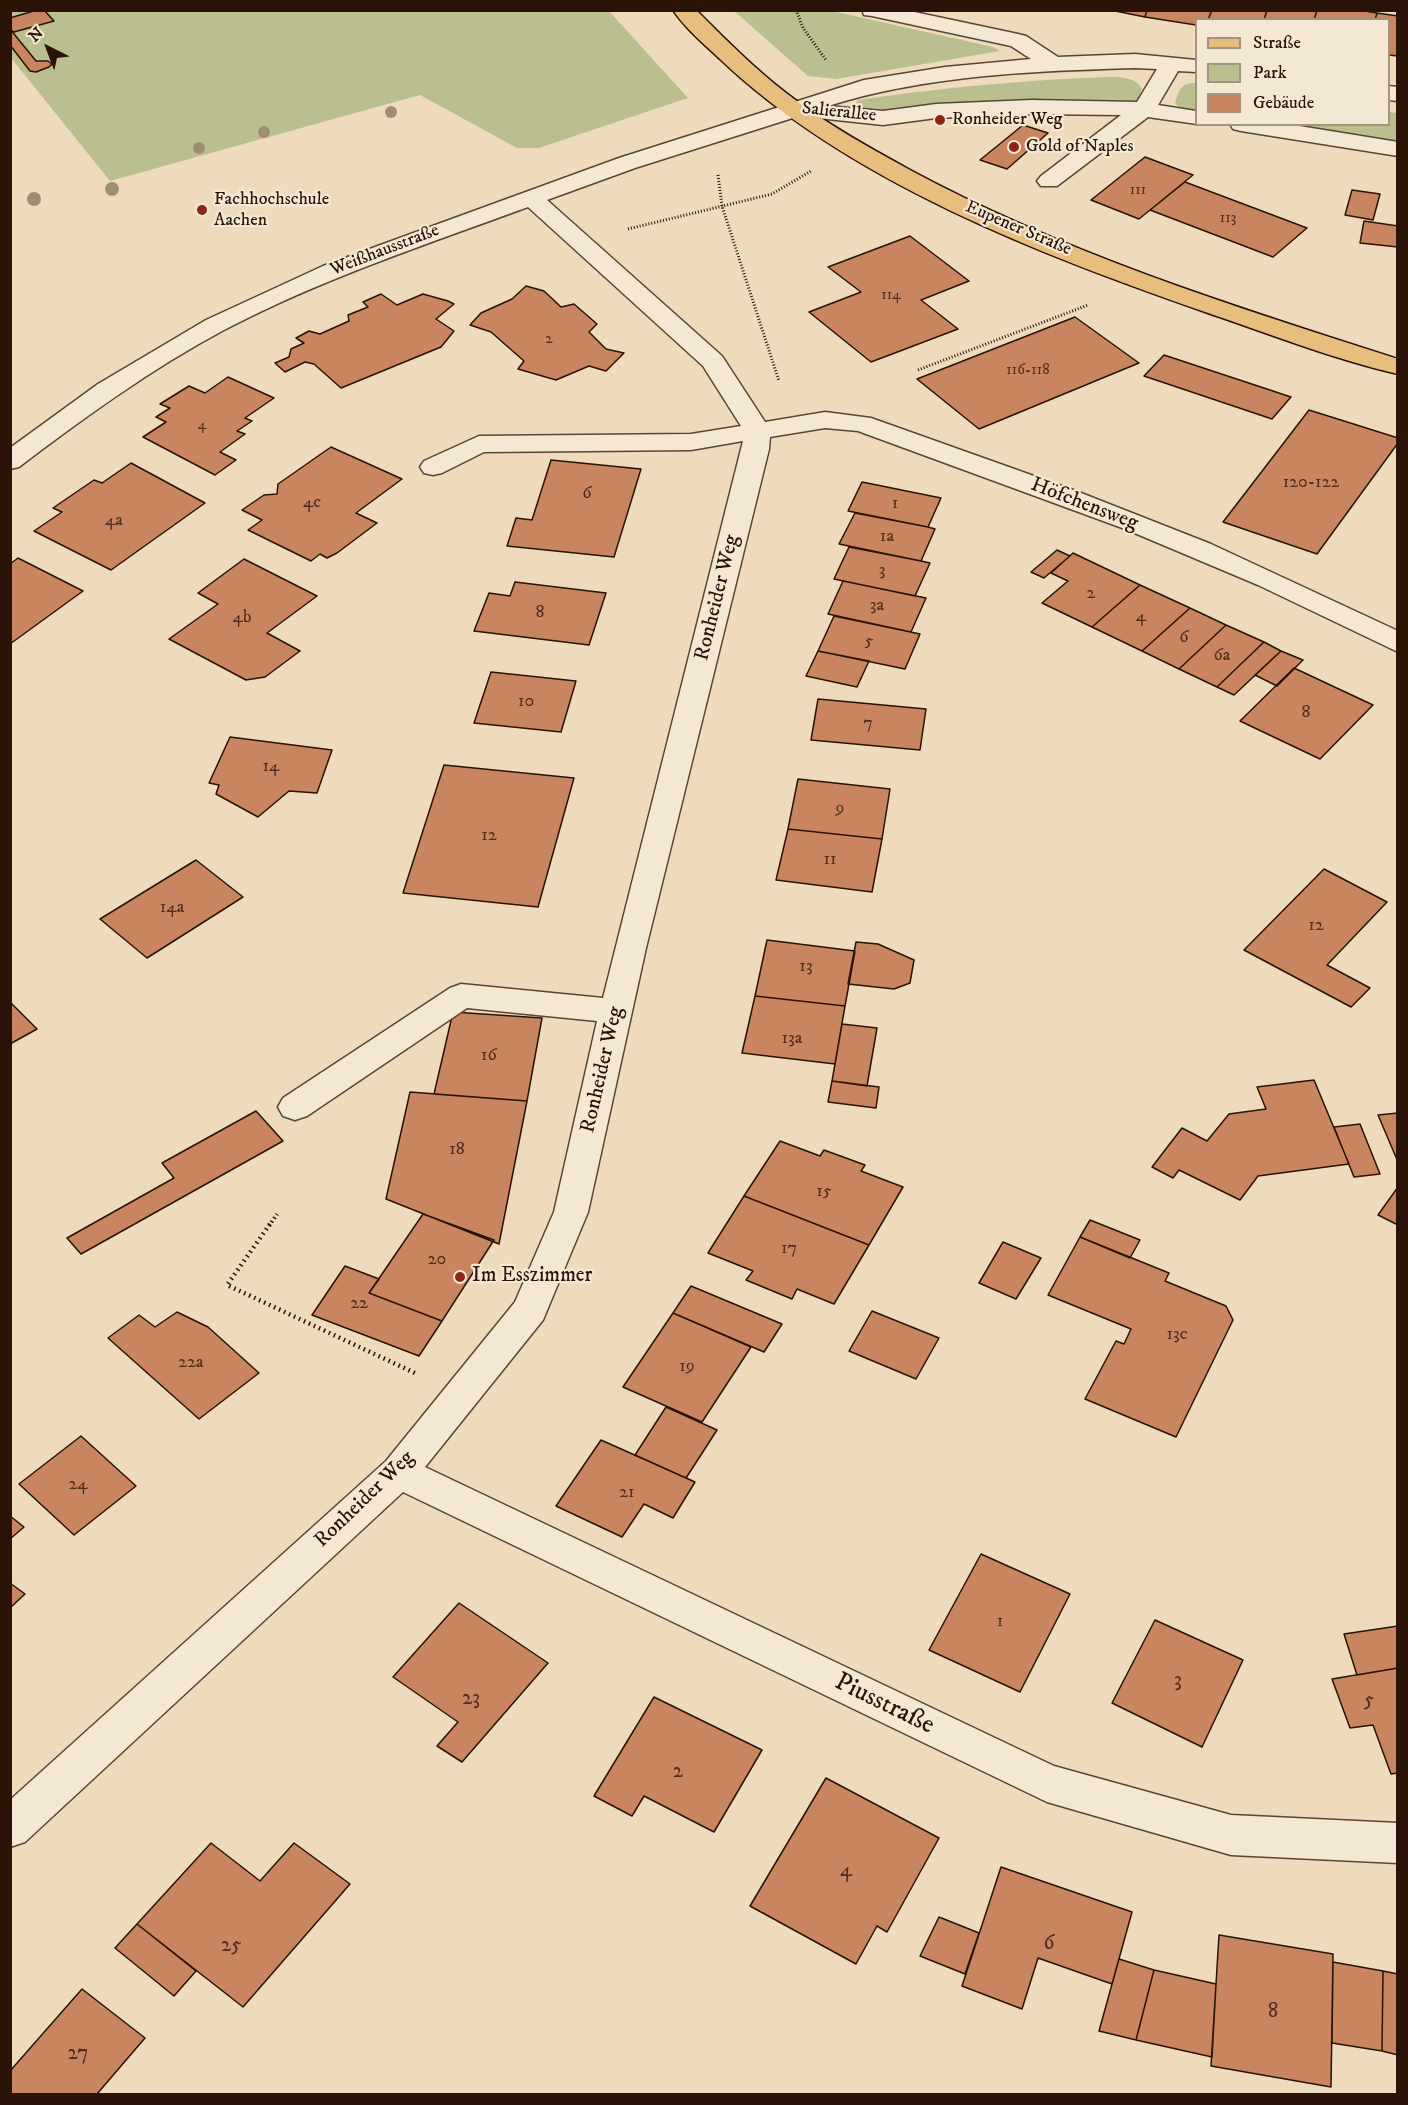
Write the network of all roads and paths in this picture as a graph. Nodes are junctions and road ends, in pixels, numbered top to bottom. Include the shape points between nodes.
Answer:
1 (683, 10) edge
2 (872, 10) edge
3 (1172, 63) junction
4 (1053, 64) junction
5 (1195, 66) edge
6 (793, 109) junction
7 (1144, 109) junction
8 (1195, 117) edge
9 (1254, 126) edge
10 (726, 130) junction
11 (1398, 148) edge
12 (859, 152) junction
13 (1049, 181) dead end
14 (530, 197) junction
15 (722, 206) junction
16 (582, 241) junction
17 (1147, 282) junction
18 (1398, 367) edge
19 (918, 370) dead end
20 (758, 430) junction
21 (10, 461) edge
22 (433, 467) dead end
23 (1398, 643) edge
24 (616, 1011) junction
25 (296, 1107) dead end
26 (277, 1214) dead end
27 (461, 1395) junction
28 (399, 1472) junction
29 (10, 1828) edge
30 (1398, 1843) edge

1 - 6 main road, Eupener Straße via 753,78
2 - 4 street via 1018,41
3 - 4 street, Salierallee
3 - 5 street, Salierallee
3 - 7 street
4 - 6 street, Salierallee via 872,85
6 - 7 street, Salierallee via 883,118 936,111 1032,107
6 - 10 street, Weißhausstraße
6 - 12 main road, Eupener Straße
7 - 8 street, Salierallee
7 - 13 street
9 - 11 street
10 - 14 street, Weißhausstraße
10 - 15 path via 749,155 718,170
12 - 15 path via 817,168 772,194
12 - 17 main road, Eupener Straße via 946,198
14 - 16 street
14 - 21 street, Weißhausstraße via 332,271 215,325 107,389
15 - 16 path
15 - 20 path via 780,385
16 - 20 street via 713,361
17 - 18 main road, Eupener Straße
17 - 19 path
20 - 22 street, Höfchensweg via 691,442 479,444
20 - 23 street, Höfchensweg via 825,420 862,424 1145,529 1262,578
20 - 24 street, Ronheider Weg
24 - 25 street via 461,996
24 - 27 street, Ronheider Weg via 571,1212 530,1310
26 - 27 path via 227,1285
27 - 28 street, Ronheider Weg
28 - 29 street, Ronheider Weg
28 - 30 street, Piusstraße via 1047,1783 1231,1835

